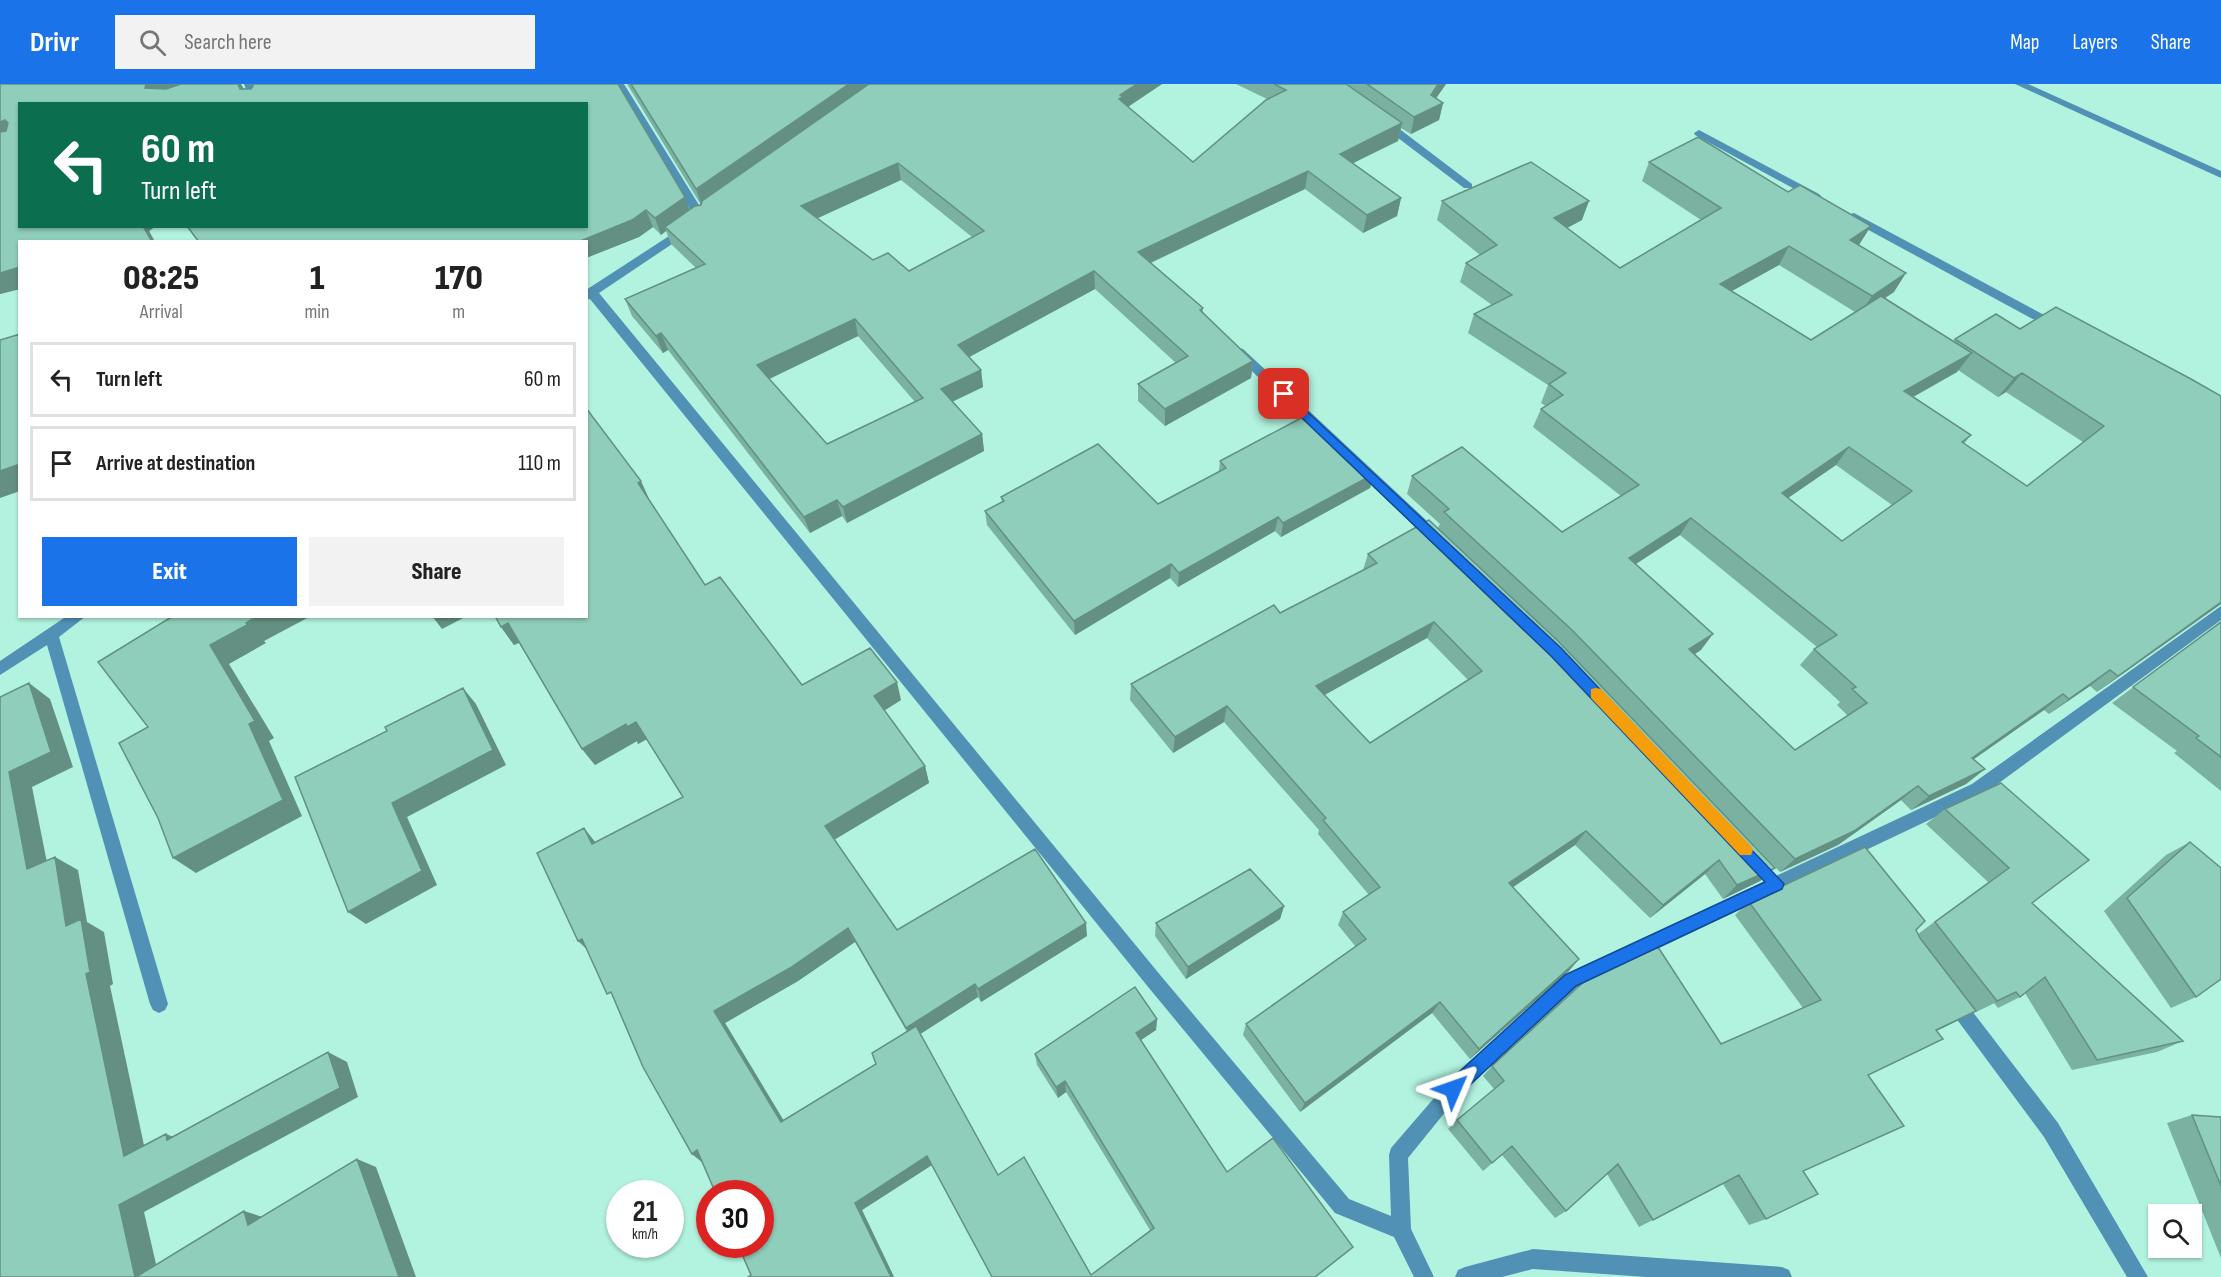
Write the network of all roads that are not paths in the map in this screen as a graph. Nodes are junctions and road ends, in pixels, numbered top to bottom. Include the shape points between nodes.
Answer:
1 (249, 84) edge
2 (619, 84) edge
3 (2020, 84) edge
4 (256, 102) edge
5 (1380, 119) edge
6 (1699, 133) dead end
7 (2221, 174) edge
8 (1468, 186) dead end
9 (1824, 201) edge
10 (1845, 212) edge
11 (590, 295) edge
12 (2064, 331) edge
13 (1233, 346) edge
14 (1445, 547) edge
15 (2221, 612) edge
16 (76, 618) edge
17 (51, 634) junction
18 (0, 669) edge
19 (1945, 990) edge
20 (159, 1004) dead end
21 (1401, 1230) junction
22 (1424, 1277) edge
23 (1465, 1277) edge
24 (1782, 1277) edge
25 (2138, 1277) edge

1 - 4 street
2 - 11 street via 705,215
3 - 7 street
5 - 8 street
6 - 9 street
10 - 12 street
11 - 21 street via 1342,1206
13 - 14 street
15 - 21 street via 1978,789 1773,880 1571,981 1453,1089 1398,1155
16 - 17 street
17 - 18 street
17 - 20 street
19 - 25 street via 2051,1130
21 - 22 street
23 - 24 street via 1533,1259

